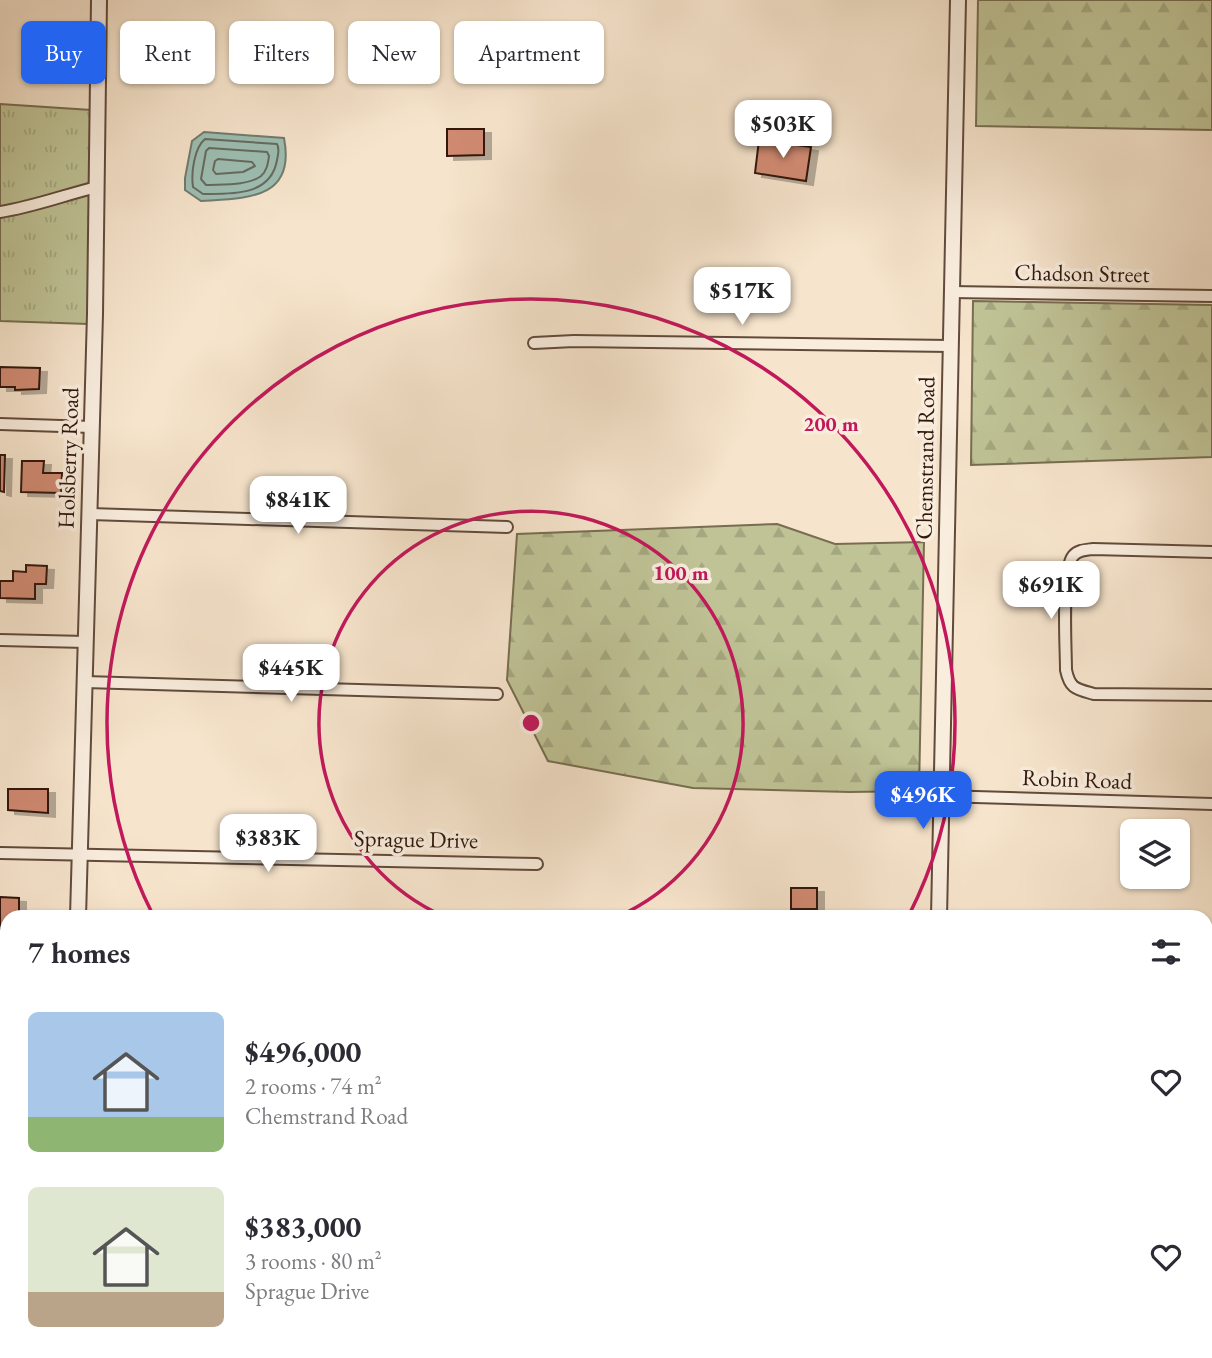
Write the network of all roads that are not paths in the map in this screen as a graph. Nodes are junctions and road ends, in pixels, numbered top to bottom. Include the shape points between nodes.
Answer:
1 (99, 0) edge
2 (958, 0) edge
3 (97, 187) junction
4 (0, 212) edge
5 (951, 292) junction
6 (1212, 296) edge
7 (534, 343) dead end
8 (950, 346) junction
9 (0, 424) edge
10 (92, 427) junction
11 (90, 514) junction
12 (507, 527) dead end
13 (1212, 552) edge
14 (0, 640) edge
15 (86, 642) junction
16 (85, 682) junction
17 (498, 694) dead end
18 (1212, 695) edge
19 (941, 796) junction
20 (1212, 804) edge
21 (0, 853) edge
22 (80, 855) junction
23 (537, 864) dead end
24 (78, 910) edge
25 (939, 910) edge

1 - 3 street, Holsberry Road
2 - 5 street, Chemstrand Road
3 - 4 street
3 - 10 street, Holsberry Road
5 - 6 street, Chadson Street
5 - 8 street, Chemstrand Road
7 - 8 street
8 - 19 street, Chemstrand Road
9 - 10 street
10 - 11 street, Holsberry Road
11 - 12 street
11 - 15 street, Holsberry Road
13 - 18 street via 1079,551 1066,573 1066,670 1076,689 1094,694
14 - 15 street
15 - 16 street, Holsberry Road
16 - 17 street
16 - 22 street, Holsberry Road
19 - 20 street, Robin Road
19 - 25 street, Chemstrand Road
21 - 22 street, Sprague Drive
22 - 23 street, Sprague Drive
22 - 24 street, Holsberry Road

